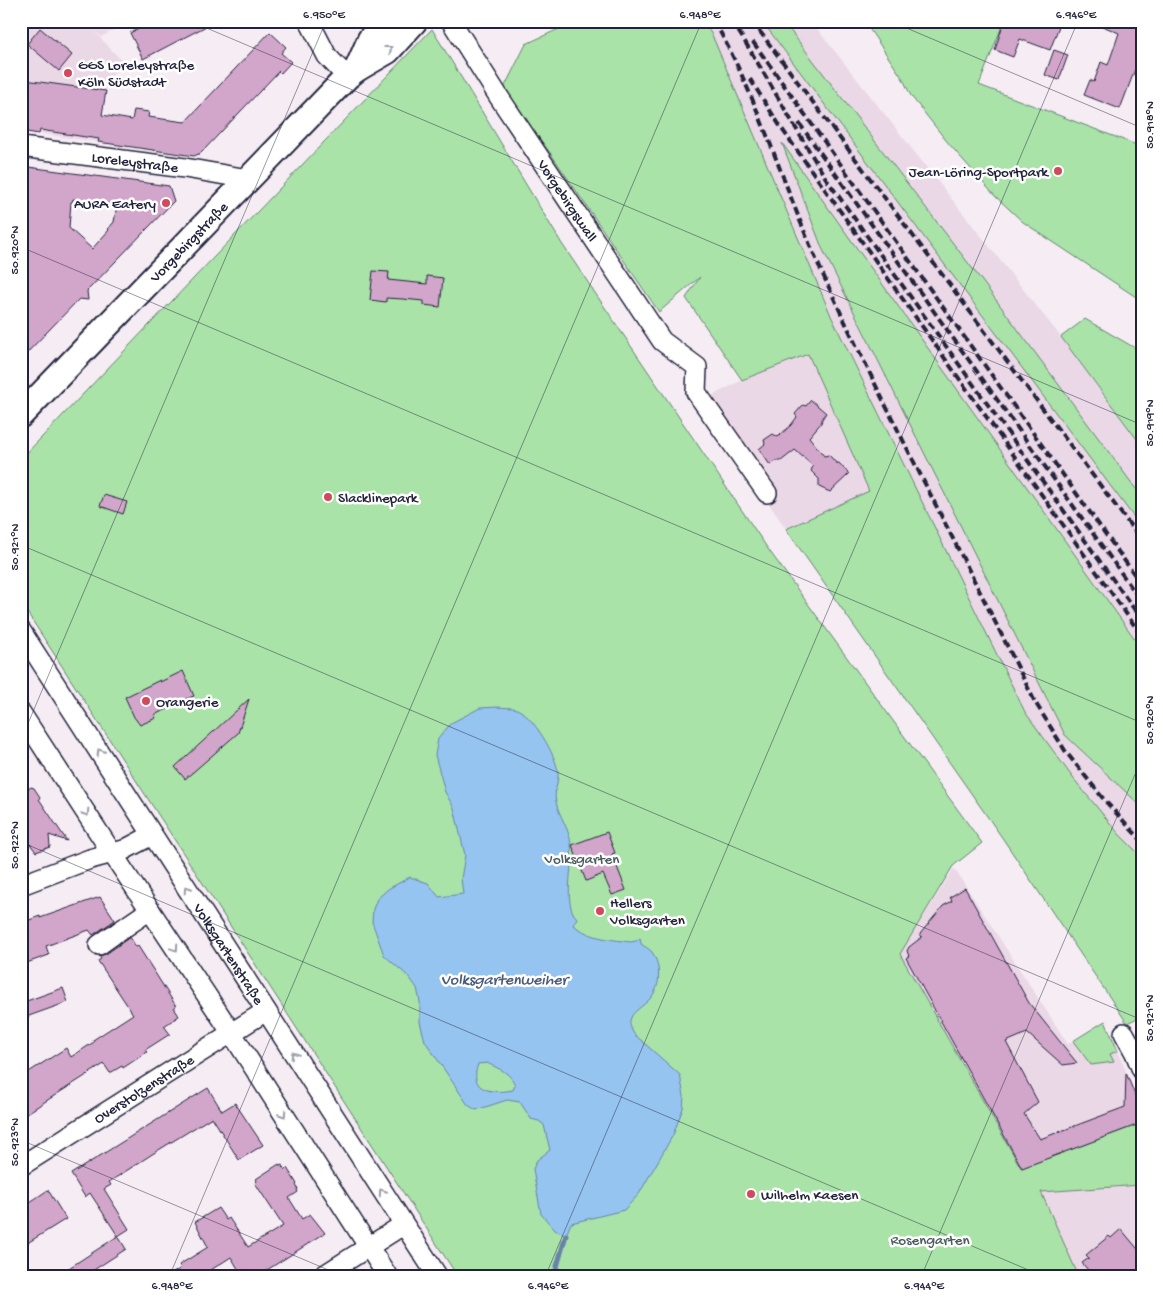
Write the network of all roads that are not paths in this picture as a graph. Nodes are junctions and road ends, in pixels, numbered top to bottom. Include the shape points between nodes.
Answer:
1 (309, 21) edge
2 (386, 21) edge
3 (415, 21) edge
4 (450, 21) edge
5 (352, 73) junction
6 (21, 147) edge
7 (248, 179) junction
8 (21, 414) edge
9 (767, 493) dead end
10 (21, 631) edge
11 (21, 713) edge
12 (152, 835) junction
13 (112, 853) junction
14 (21, 885) edge
15 (150, 910) junction
16 (110, 937) dead end
17 (266, 1011) junction
18 (231, 1032) junction
19 (1124, 1033) dead end
20 (1140, 1058) edge
21 (21, 1166) edge
22 (403, 1225) junction
23 (369, 1247) junction
24 (322, 1277) edge
25 (388, 1277) edge
26 (438, 1277) edge

1 - 5 street via 327,56
2 - 5 main road, Vorgebirgstraße via 370,39
5 -> 3 main road, Vorgebirgstraße via 388,51
4 - 9 street, Vorgebirgswall via 662,341 697,367 696,392
5 - 7 main road, Vorgebirgstraße
6 - 7 street, Loreleystraße
7 - 8 main road, Vorgebirgstraße
12 -> 10 street, Volksgartenstraße
11 -> 13 street
12 - 13 street
17 -> 12 street, Volksgartenstraße
13 - 14 street
13 - 15 street
15 - 16 street
15 -> 18 street
17 - 18 street, Overstolzenstraße
22 -> 17 street, Volksgartenstraße
18 - 21 street, Overstolzenstraße
18 -> 23 street
19 - 20 street
22 - 23 street
22 - 26 street, Volksgartenstraße
23 - 24 street
23 - 25 street

